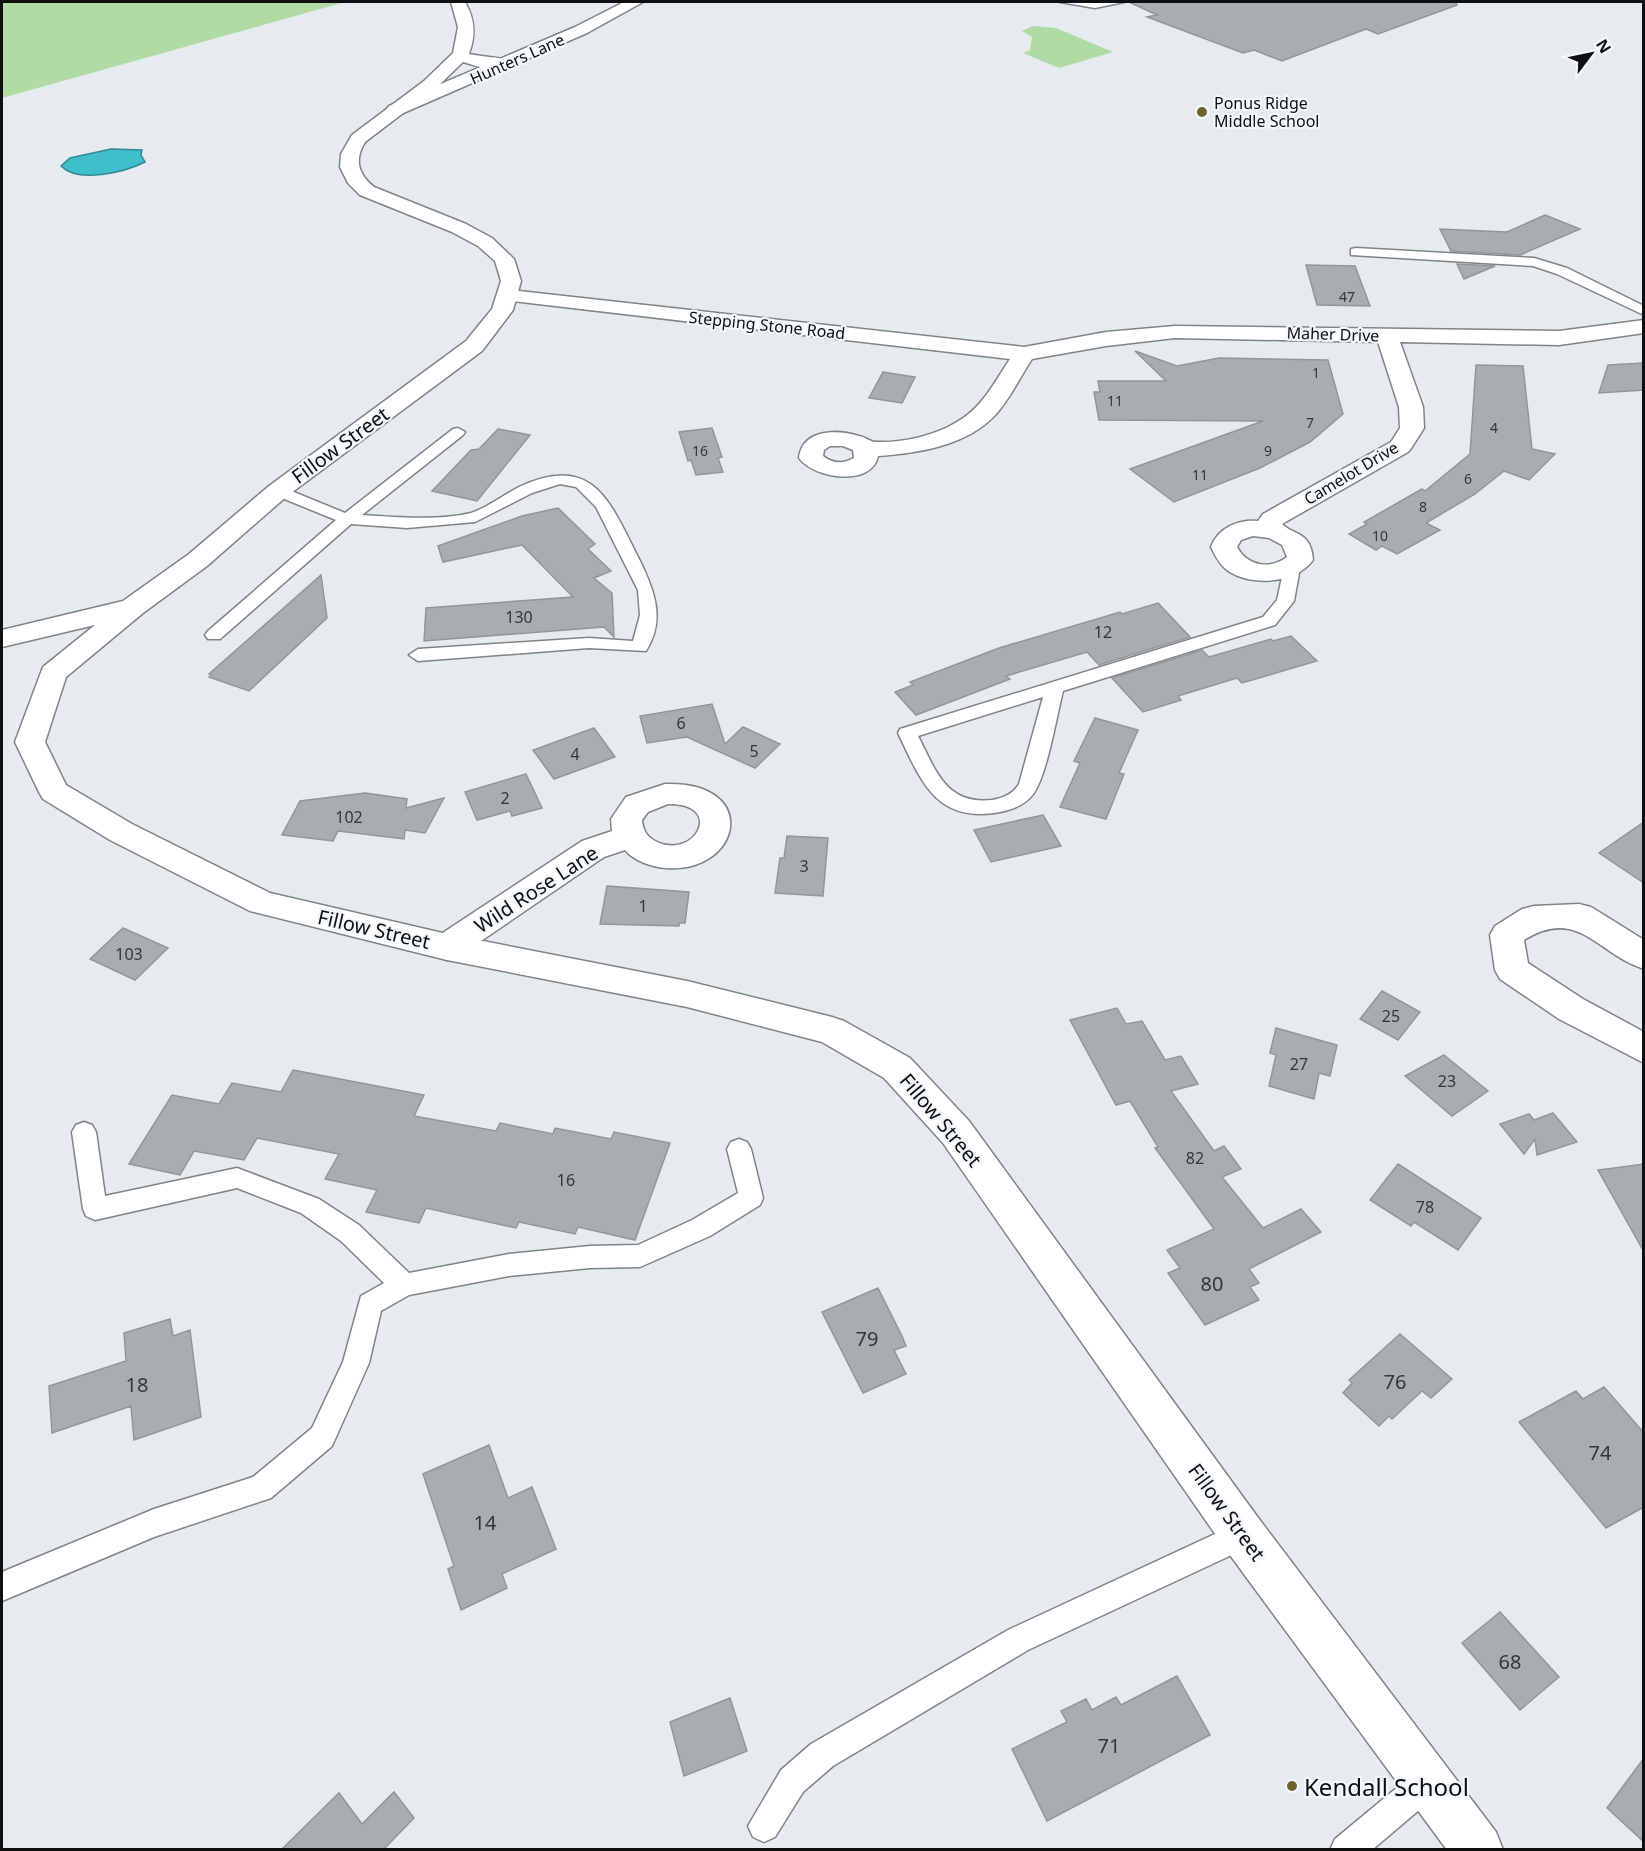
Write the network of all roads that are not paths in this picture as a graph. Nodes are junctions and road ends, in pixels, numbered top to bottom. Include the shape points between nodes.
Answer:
1 (458, 2) edge
2 (635, 2) edge
3 (1065, 2) edge
4 (1119, 2) edge
5 (460, 56) junction
6 (507, 63) junction
7 (395, 110) junction
8 (1356, 252) dead end
9 (510, 296) junction
10 (1644, 311) edge
11 (1644, 326) edge
12 (1388, 336) junction
13 (1024, 354) junction
14 (458, 432) dead end
15 (867, 450) dead end
16 (278, 491) junction
17 (347, 519) junction
18 (1266, 529) junction
19 (1292, 568) junction
20 (133, 607) junction
21 (214, 635) dead end
22 (2, 639) edge
23 (418, 655) dead end
24 (1055, 685) junction
25 (629, 837) dead end
26 (447, 946) junction
27 (1644, 956) edge
28 (1644, 1049) edge
29 (84, 1132) dead end
30 (739, 1149) dead end
31 (404, 1285) junction
32 (1243, 1535) junction
33 (2, 1586) edge
34 (1428, 1782) junction
35 (764, 1826) dead end
36 (1346, 1850) edge
37 (1478, 1850) edge

1 - 5 street via 466,17 467,30
2 - 6 street, Hunters Lane
3 - 4 lane via 1095,6
5 - 6 street via 487,64
5 - 7 street
6 - 7 street, Hunters Lane
7 - 9 street via 350,149 351,175 377,196 460,228 490,245 508,267
8 - 10 lane via 1534,262 1562,271
9 - 13 street, Stepping Stone Road
9 - 16 street, Fillow Street via 493,326 474,346
11 - 12 street, Maher Drive via 1559,338
12 - 13 street, Maher Drive via 1175,332 1106,339
12 - 18 street, Camelot Drive via 1412,407 1412,428 1400,447 1272,519
13 - 15 street via 987,410 953,433 909,447
14 - 17 lane
16 - 17 lane
16 - 20 street, Fillow Street via 198,560
17 - 21 lane
17 - 23 lane via 407,523 475,517 526,490 559,479 581,483 603,505 646,590 650,615 640,647 589,643
18 - 19 street via 1282,534 1301,551 1300,560
18 - 19 street via 1232,534 1226,540 1226,554 1256,571 1282,572
19 - 24 lane via 1285,601 1269,621
20 - 22 street
20 - 26 street, Fillow Street via 53,673 30,741 54,792 121,832 262,903
24 - 24 lane via 907,733 949,802 985,809 1024,796
25 - 26 street, Wild Rose Lane via 592,849
26 - 32 street, Fillow Street via 687,994 832,1032 897,1068 956,1132
27 - 28 street via 1579,916 1534,918 1507,935 1512,970 1570,1009
29 - 31 lane via 95,1209 237,1178 310,1206 350,1233
30 - 31 lane via 751,1198 701,1228 639,1256 509,1265
31 - 33 lane via 370,1304 356,1363 322,1437 261,1488 154,1523
32 - 34 street, Fillow Street
32 - 35 lane via 1018,1640 822,1755 792,1781
34 - 36 lane
34 - 37 street, Fillow Street

